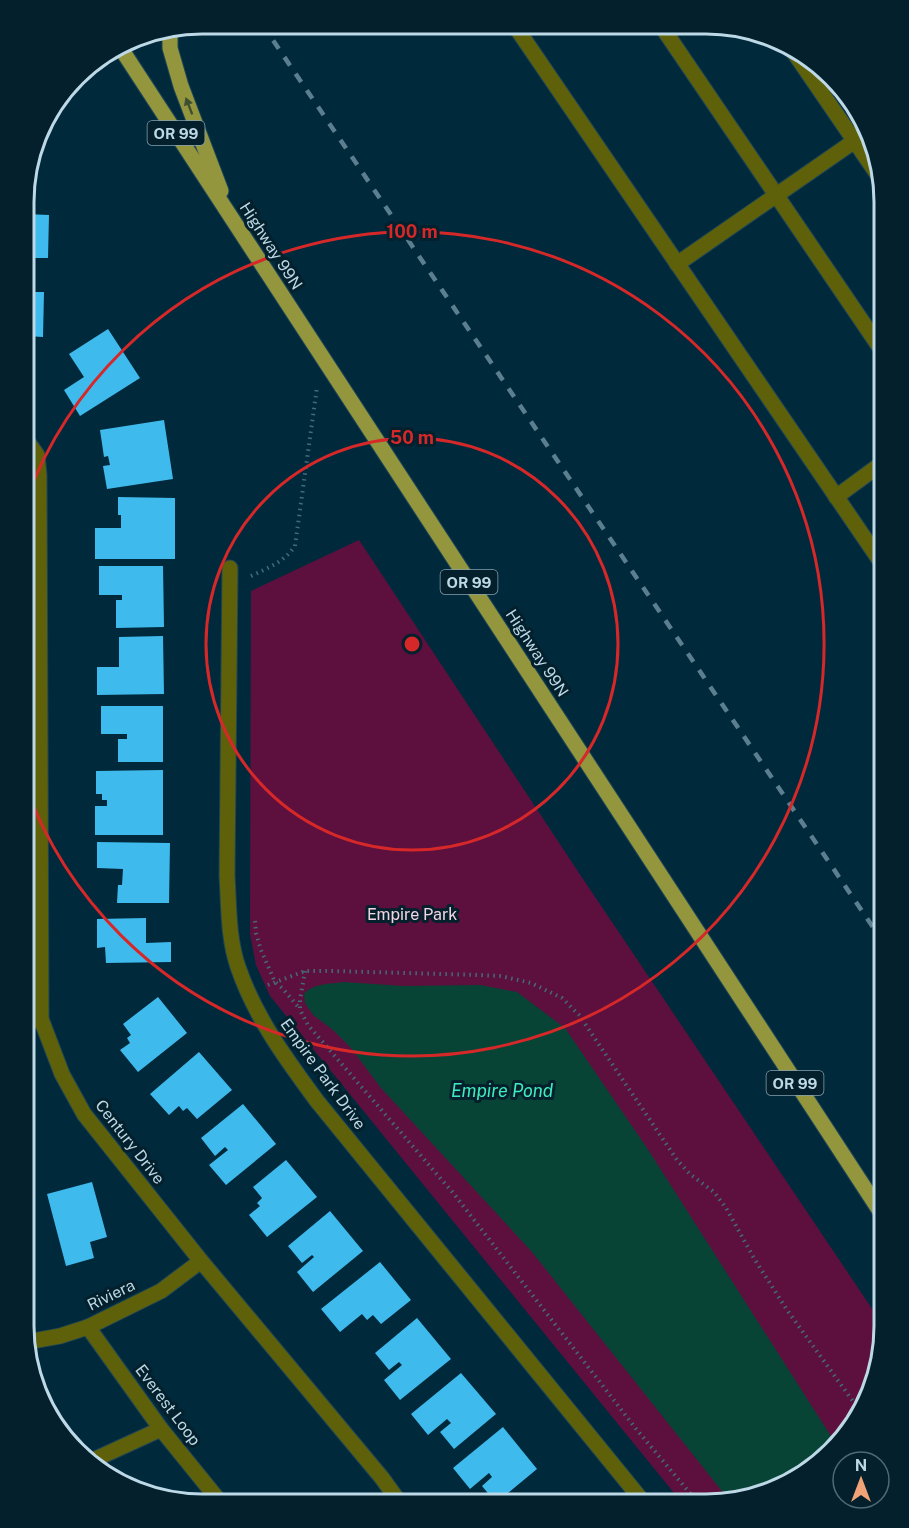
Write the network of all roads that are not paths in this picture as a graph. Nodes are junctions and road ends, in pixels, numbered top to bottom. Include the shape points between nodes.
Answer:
1 (520, 34) edge
2 (667, 34) edge
3 (170, 38) edge
4 (124, 54) edge
5 (803, 65) edge
6 (861, 137) edge
7 (855, 141) junction
8 (869, 162) edge
9 (776, 195) junction
10 (232, 219) junction
11 (677, 264) junction
12 (874, 339) edge
13 (35, 452) edge
14 (874, 469) edge
15 (836, 497) junction
16 (874, 552) edge
17 (230, 568) dead end
18 (35, 623) edge
19 (35, 829) edge
20 (41, 1019) junction
21 (35, 1020) edge
22 (874, 1203) edge
23 (201, 1261) junction
24 (88, 1326) junction
25 (36, 1340) edge
26 (161, 1429) junction
27 (99, 1458) edge
28 (214, 1494) edge
29 (394, 1494) edge
30 (637, 1494) edge

1 - 11 street
2 - 9 street
10 -> 3 main road via 181,86
4 - 10 main road, Highway 99N / OR 99
5 - 7 street
6 - 7 street
7 - 8 street
7 - 9 street
9 - 11 street
9 - 12 street
10 - 22 main road, Highway 99N / OR 99
11 - 15 street
13 - 18 street, Century Drive via 39,475
14 - 15 street
15 - 16 street
17 - 30 street, Empire Park Drive via 227,876 237,965 248,993 279,1049 317,1101
19 - 20 street, Century Drive
20 - 21 street
20 - 23 street, Century Drive via 62,1074 84,1114
23 - 24 street, Riviera via 161,1291
23 - 29 street, Century Drive
24 - 25 street, Riviera
24 - 26 street, Everest Loop
26 - 27 street
26 - 28 street, Everest Loop

